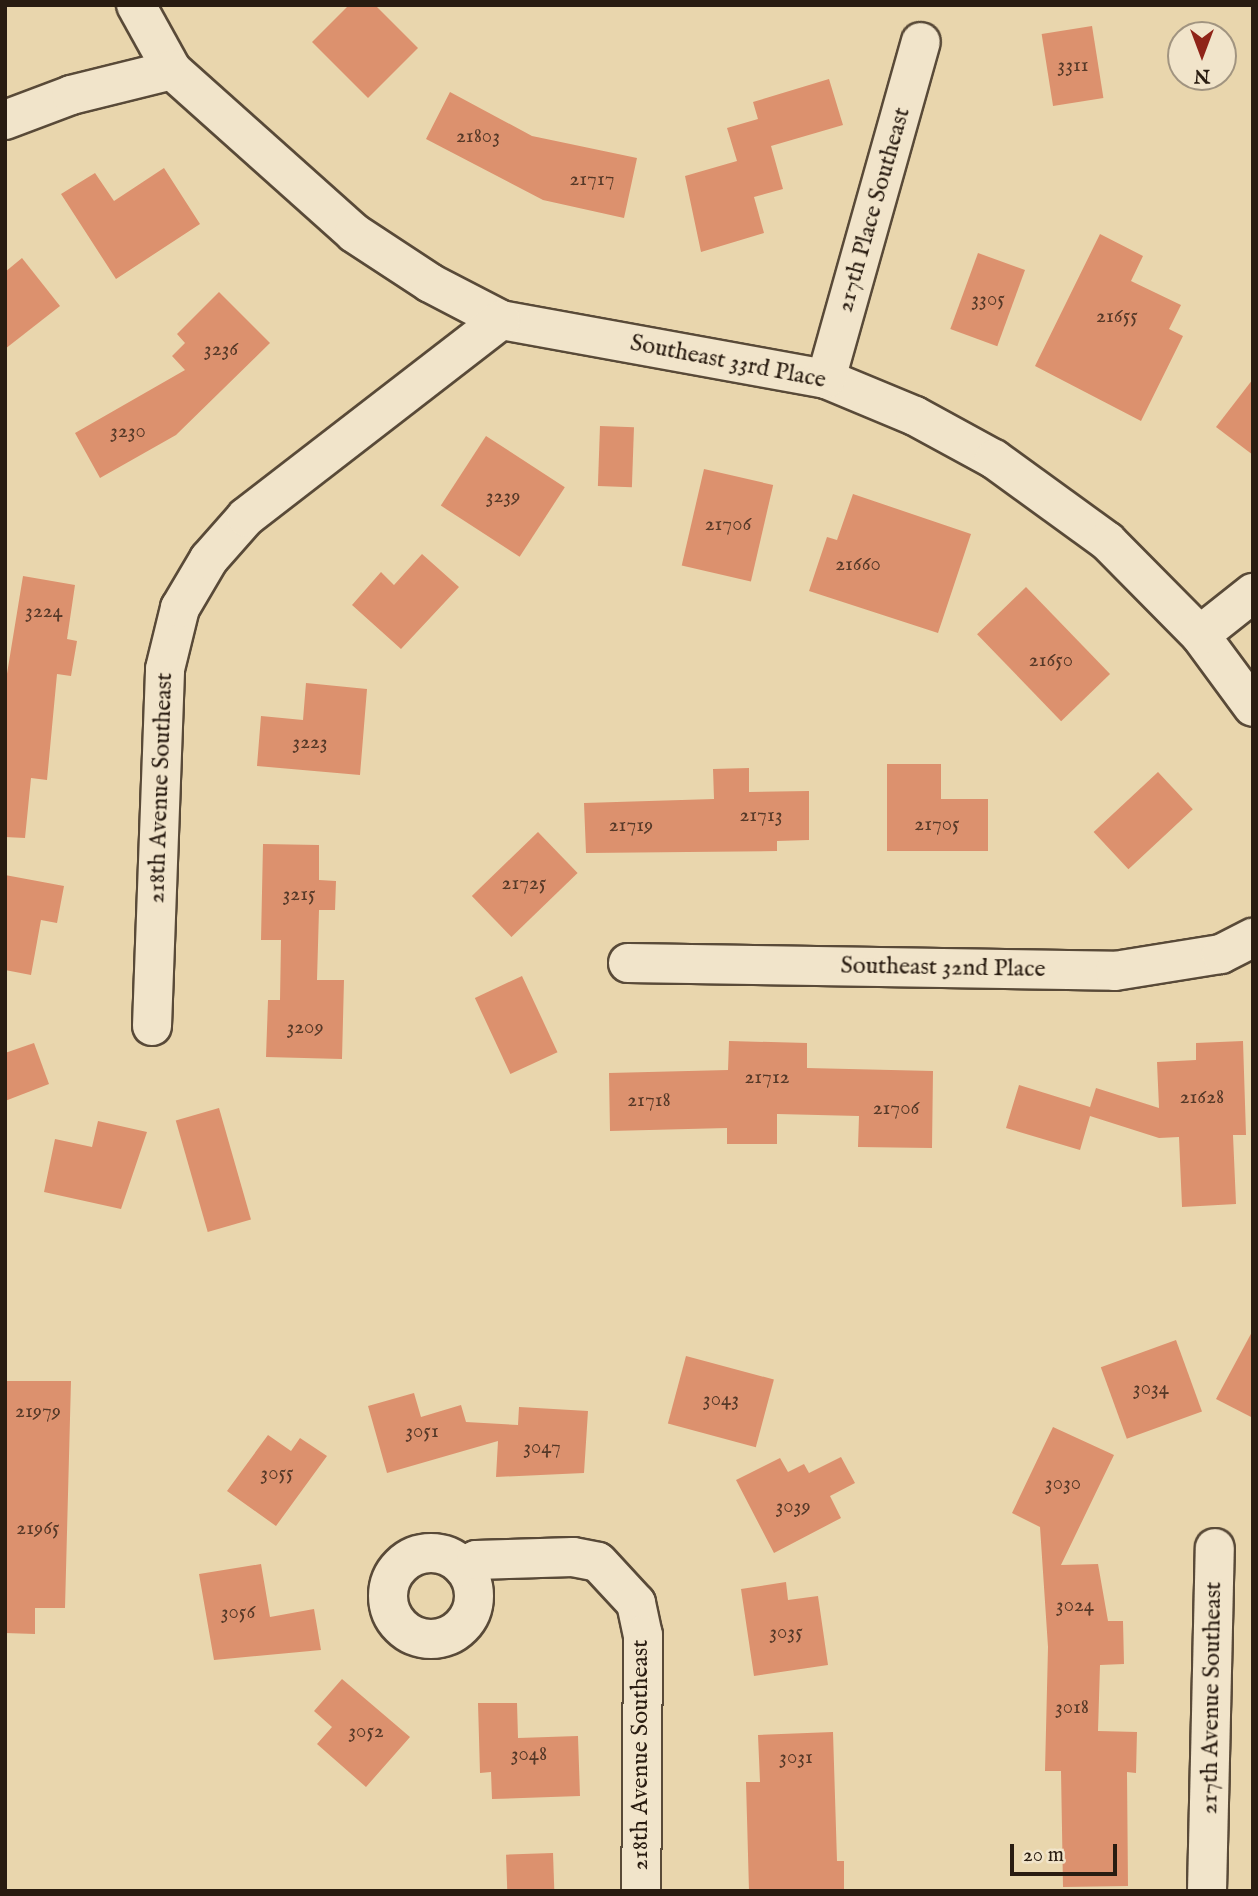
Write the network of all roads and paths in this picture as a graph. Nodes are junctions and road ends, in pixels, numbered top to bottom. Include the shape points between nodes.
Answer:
1 (136, 5) edge
2 (922, 42) dead end
3 (172, 70) junction
4 (5, 120) edge
5 (501, 320) junction
6 (826, 379) junction
7 (1253, 593) edge
8 (1200, 635) junction
9 (1253, 707) edge
10 (1253, 938) edge
11 (628, 963) dead end
12 (152, 1026) dead end
13 (1215, 1548) dead end
14 (463, 1567) dead end
15 (641, 1891) edge
16 (1208, 1891) edge

1 - 3 street, Southeast 33rd Place
2 - 6 street, 217th Place Southeast
3 - 4 street via 71,95
3 - 5 street, Southeast 33rd Place via 354,233
5 - 6 street, Southeast 33rd Place
5 - 12 street, 218th Avenue Southeast via 246,517 209,559 180,608 165,669
6 - 8 street, Southeast 33rd Place via 915,416 1059,502
7 - 8 street
8 - 9 street, Southeast 33rd Place
10 - 11 street, Southeast 32nd Place via 1221,954 1115,971
13 - 16 street, 217th Avenue Southeast
14 - 15 street, 218th Avenue Southeast via 476,1560 573,1557 598,1562 636,1603 643,1635

